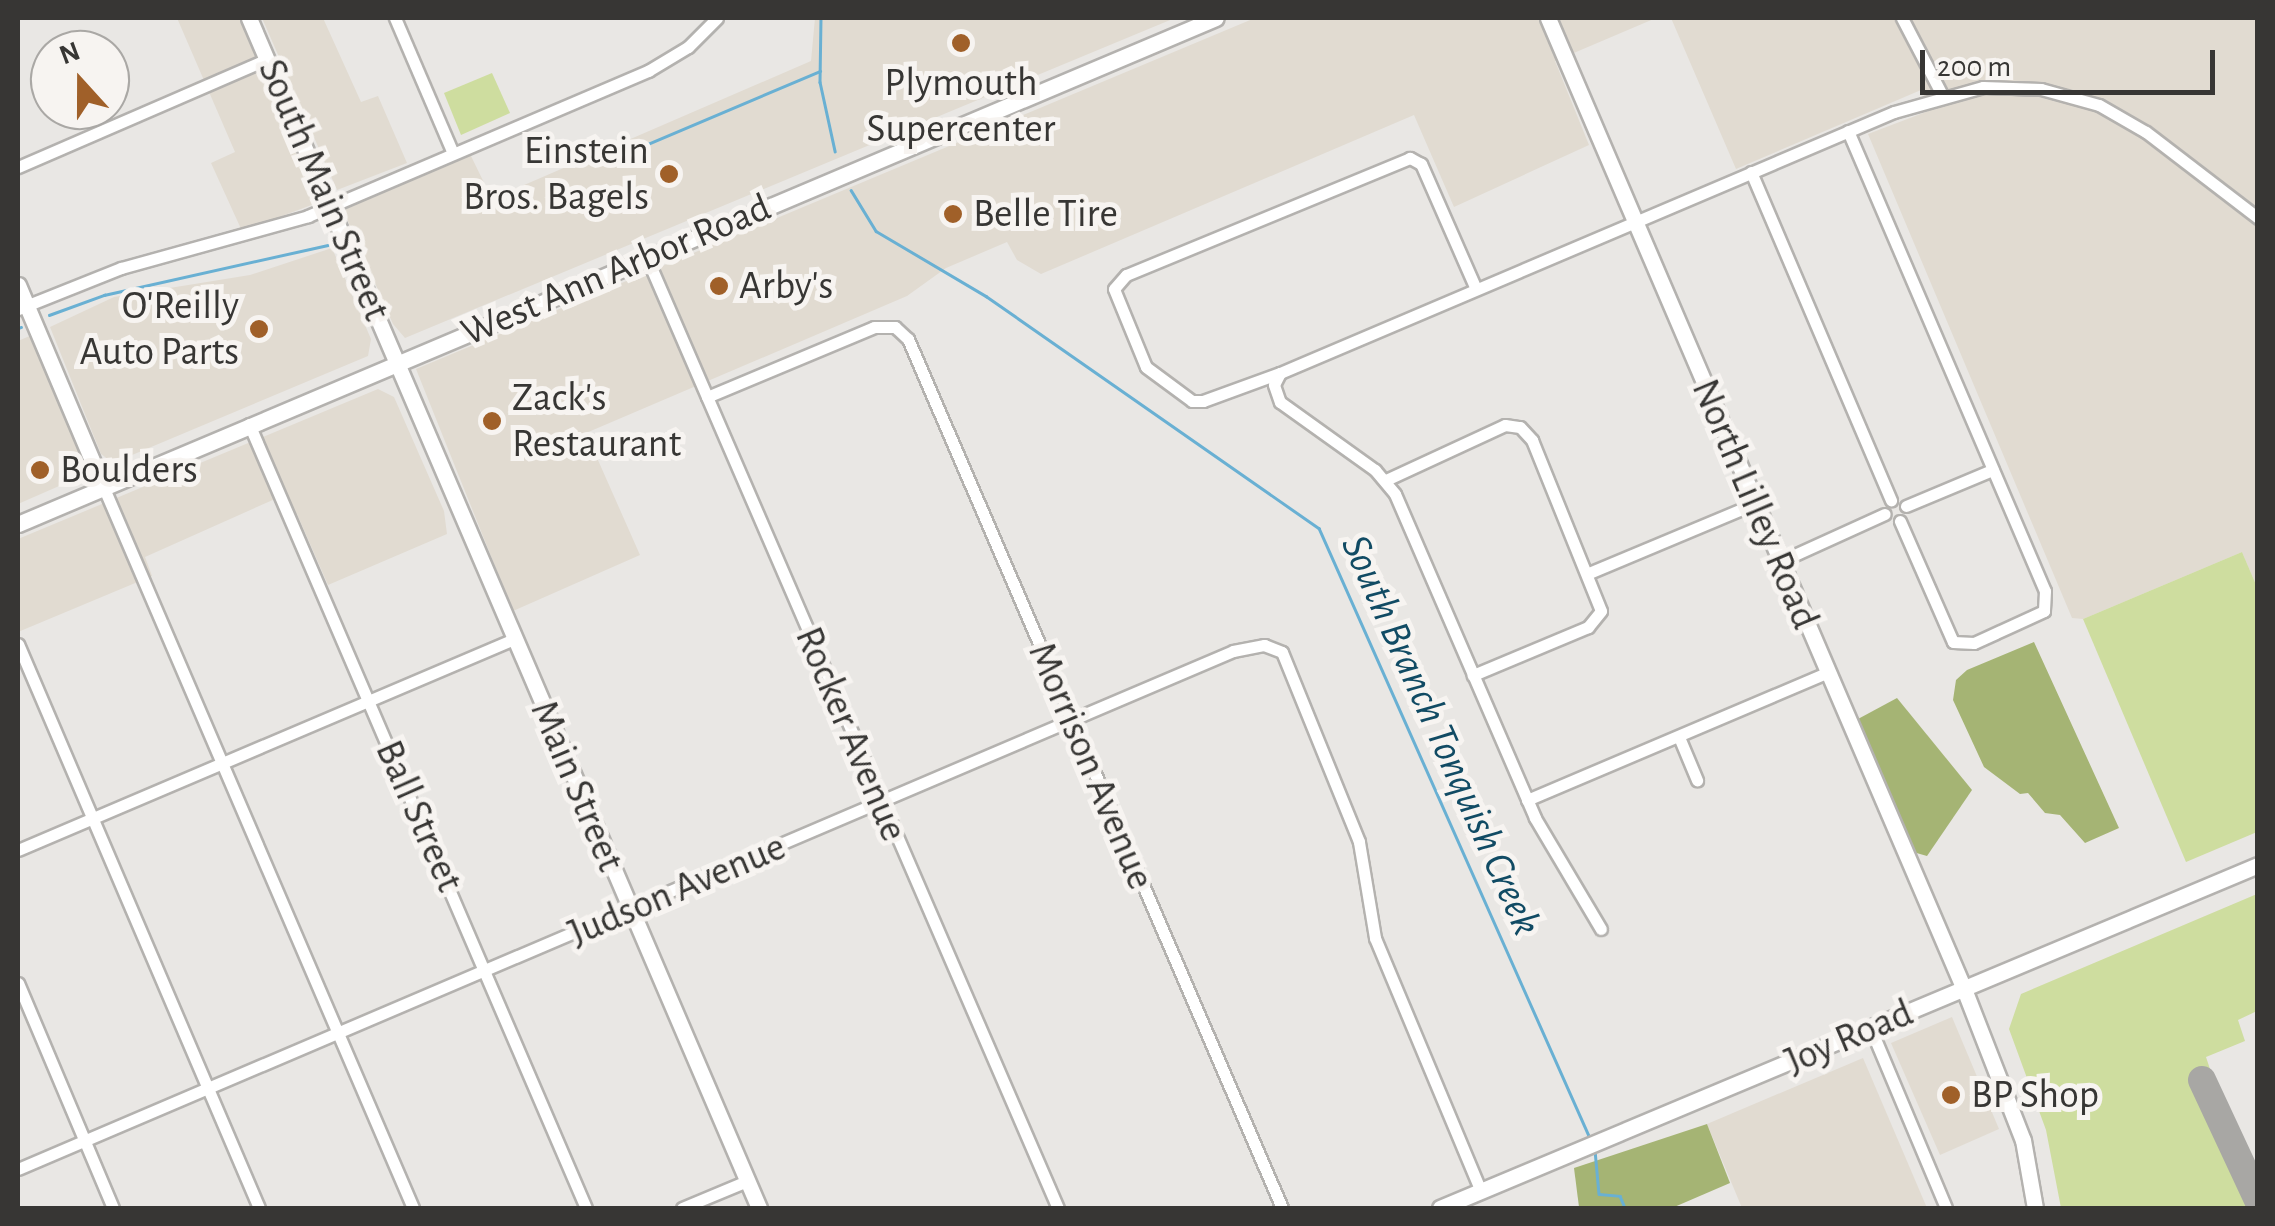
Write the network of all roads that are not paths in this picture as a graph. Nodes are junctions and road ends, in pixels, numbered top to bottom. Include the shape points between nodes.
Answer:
1 (250, 18) edge
2 (395, 18) edge
3 (717, 18) edge
4 (1216, 18) edge
5 (1548, 18) edge
6 (1902, 18) edge
7 (268, 59) junction
8 (1942, 95) junction
9 (1848, 131) junction
10 (453, 153) junction
11 (18, 167) edge
12 (1751, 172) junction
13 (330, 206) junction
14 (2258, 218) edge
15 (1635, 223) junction
16 (648, 258) junction
17 (18, 285) edge
18 (1476, 289) junction
19 (22, 307) edge
20 (398, 362) junction
21 (1280, 374) junction
22 (707, 398) junction
23 (249, 424) junction
24 (1992, 470) junction
25 (1386, 480) junction
26 (103, 486) junction
27 (1891, 500) junction
28 (1754, 504) junction
29 (1906, 506) junction
30 (1885, 514) junction
31 (1900, 521) junction
32 (18, 524) edge
33 (1779, 562) junction
34 (1590, 573) junction
35 (514, 640) junction
36 (18, 644) edge
37 (1826, 673) junction
38 (1473, 675) junction
39 (369, 703) junction
40 (1071, 720) junction
41 (1679, 737) junction
42 (222, 764) junction
43 (1697, 780) dead end
44 (1527, 800) junction
45 (881, 802) junction
46 (94, 818) junction
47 (18, 850) edge
48 (2258, 865) edge
49 (630, 910) junction
50 (1601, 929) dead end
51 (486, 971) junction
52 (18, 983) edge
53 (1964, 989) junction
54 (1870, 1027) junction
55 (338, 1034) junction
56 (208, 1088) junction
57 (84, 1141) junction
58 (18, 1169) edge
59 (747, 1181) junction
60 (1482, 1190) junction
61 (113, 1208) edge
62 (260, 1208) edge
63 (413, 1208) edge
64 (586, 1208) edge
65 (682, 1208) edge
66 (758, 1208) edge
67 (1058, 1208) edge
68 (1282, 1208) edge
69 (1440, 1208) edge
70 (1946, 1208) edge
71 (2035, 1208) edge

1 - 7 street, South Main Street
2 - 10 street
3 - 10 street via 648,72
4 - 16 street, West Ann Arbor Road
5 - 15 street, North Lilley Road
6 - 8 street
7 - 11 street
7 - 13 street, South Main Street
8 - 9 street
8 - 14 street via 2020,87 2099,106 2146,132
9 - 12 street
9 - 24 street
10 - 13 street
12 - 15 street
12 - 27 street
13 - 19 street via 254,236 121,268
13 - 20 street, South Main Street
15 - 18 street
15 - 28 street, North Lilley Road
16 - 20 street, West Ann Arbor Road
16 - 22 street, Rocker Avenue
17 - 19 street
18 - 21 street
18 - 21 street via 1426,174 1410,158 1115,283 1142,362 1192,401
19 - 26 street
20 - 23 street, West Ann Arbor Road
20 - 35 street, Main Street
21 - 25 street via 1274,385 1280,402
22 - 40 street, Morrison Avenue via 874,327 895,328 911,345
22 - 45 street, Rocker Avenue
23 - 26 street, West Ann Arbor Road
23 - 39 street, Ball Street
24 - 29 street
24 - 31 street via 2045,591 2046,607 2033,619 1974,643 1953,642
25 - 34 street via 1486,432 1520,427 1532,440
25 - 38 street
26 - 32 street, West Ann Arbor Road
26 - 42 street
27 - 29 street
27 - 30 street
28 - 33 street, North Lilley Road
28 - 34 street
29 - 31 street
30 - 31 street
30 - 33 street
33 - 37 street, North Lilley Road
34 - 38 street via 1602,603 1595,623
35 - 39 street
35 - 49 street, Main Street
36 - 46 street
37 - 41 street
37 - 53 street, North Lilley Road
38 - 44 street
39 - 42 street
39 - 51 street, Ball Street
40 - 45 street, Judson Avenue
40 - 60 street, Judson Avenue via 1247,646 1282,652 1359,842 1375,938
40 - 68 street, Morrison Avenue
41 - 43 street
41 - 44 street
42 - 46 street
42 - 55 street
44 - 50 street
45 - 49 street, Judson Avenue
45 - 67 street, Rocker Avenue
46 - 47 street
46 - 56 street
48 - 53 street, Joy Road
49 - 51 street, Judson Avenue
49 - 59 street, Main Street
51 - 55 street, Judson Avenue
51 - 64 street, Ball Street
52 - 57 street
53 - 54 street, Joy Road
53 - 71 street, North Lilley Road via 2022,1140
54 - 60 street, Joy Road
54 - 70 street
55 - 56 street, Judson Avenue
55 - 63 street
56 - 57 street, Judson Avenue
56 - 62 street
57 - 58 street, Judson Avenue
57 - 61 street
59 - 65 street
59 - 66 street, Main Street
60 - 69 street, Joy Road

